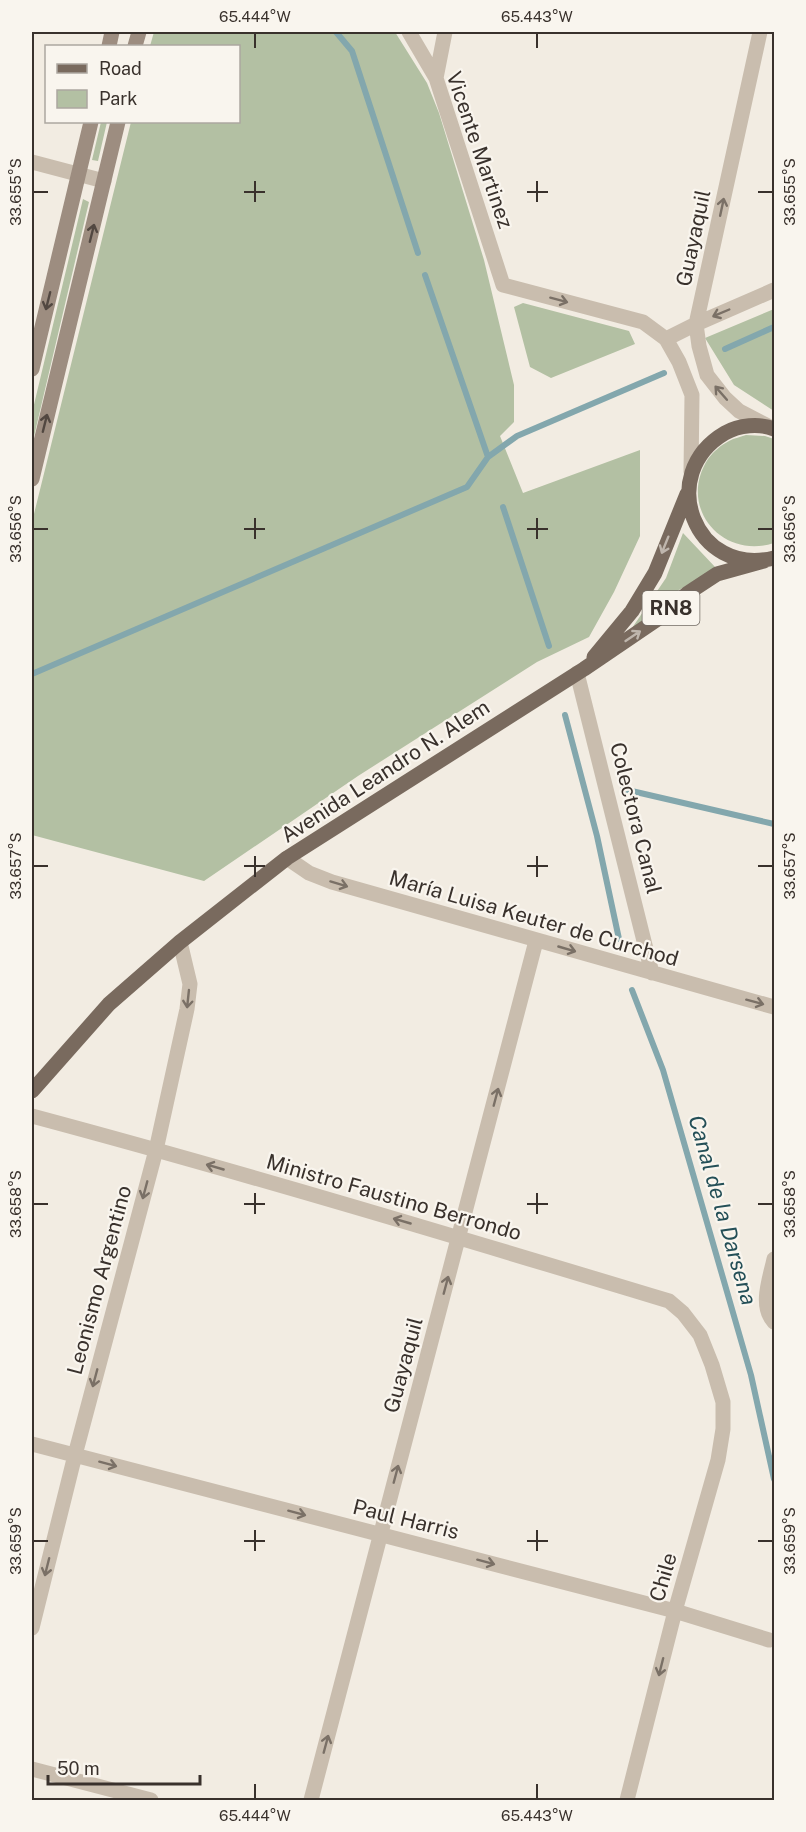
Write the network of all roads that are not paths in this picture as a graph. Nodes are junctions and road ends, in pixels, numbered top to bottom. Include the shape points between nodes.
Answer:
1 (409, 32) edge
2 (445, 32) edge
3 (762, 33) edge
4 (436, 78) junction
5 (91, 123) edge
6 (118, 123) edge
7 (32, 162) edge
8 (79, 174) junction
9 (104, 181) junction
10 (774, 290) edge
11 (696, 324) junction
12 (666, 339) junction
13 (32, 369) edge
14 (771, 428) edge
15 (691, 472) junction
16 (32, 478) edge
17 (688, 491) junction
18 (769, 559) edge
19 (581, 671) junction
20 (287, 858) junction
21 (536, 941) junction
22 (180, 942) junction
23 (652, 974) junction
24 (774, 1007) edge
25 (32, 1091) edge
26 (32, 1116) edge
27 (156, 1150) junction
28 (458, 1237) junction
29 (774, 1259) edge
30 (773, 1321) edge
31 (712, 1365) joint
32 (32, 1444) edge
33 (75, 1455) junction
34 (380, 1534) junction
35 (675, 1611) junction
36 (32, 1628) edge
37 (769, 1640) dead end
38 (32, 1768) edge
39 (152, 1800) edge
40 (311, 1800) edge
41 (627, 1800) edge

1 - 4 street, Vicente Martinez
2 - 4 street
11 -> 3 street, Guayaquil
4 -> 12 street, Vicente Martinez via 503,285 642,321
5 - 8 main road
6 - 9 main road
7 - 8 street
8 - 9 street
8 -> 13 main road
16 -> 9 main road
10 -> 11 street
11 - 12 street
14 -> 11 street, Guayaquil via 739,411 706,375
12 - 15 street via 692,395
14 - 15 main road, RN8 via 748,426 730,430 713,440
15 - 17 main road, RN8
17 - 18 main road, RN8 via 697,528 710,543 725,554 744,560
17 -> 19 main road, Avenida Leandro N. Alem / RN8 via 655,573 632,611
19 -> 18 main road, Avenida Leandro N. Alem / RN8 via 717,574
19 - 20 main road, Avenida Leandro N. Alem / RN8
19 - 23 street, Colectora Canal
20 -> 21 street, María Luisa Keuter de Curchod via 332,882
20 - 22 main road, Avenida Leandro N. Alem / RN8
21 -> 23 street, María Luisa Keuter de Curchod
28 -> 21 street, Guayaquil
22 - 25 main road, Avenida Leandro N. Alem / RN8 via 109,1004
22 -> 27 street, Leonismo Argentino via 189,984 187,1009
23 -> 24 street, María Luisa Keuter de Curchod
26 - 27 street, Ministro Faustino Berrondo
28 -> 27 street, Ministro Faustino Berrondo
27 -> 33 street, Leonismo Argentino
28 - 31 street, Ministro Faustino Berrondo via 669,1301 700,1335
34 -> 28 street, Guayaquil
29 - 30 street via 766,1297
31 - 35 street, Chile via 723,1401 723,1429 718,1460
32 - 33 street, Paul Harris
33 -> 34 street, Paul Harris
33 -> 36 street, Leonismo Argentino
34 -> 35 street, Paul Harris
40 -> 34 street, Guayaquil
35 - 37 street, Paul Harris
35 -> 41 street, Chile
38 - 39 street

